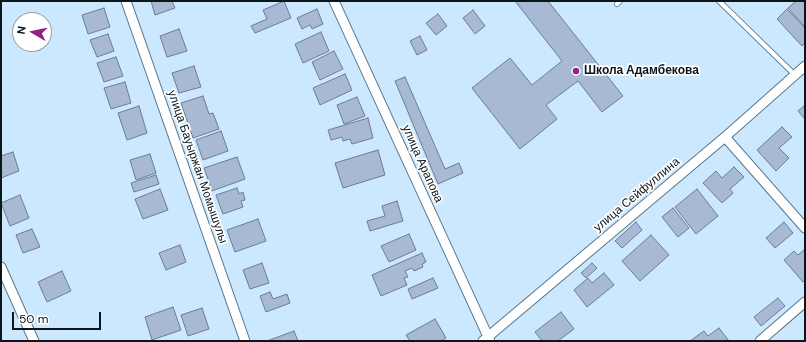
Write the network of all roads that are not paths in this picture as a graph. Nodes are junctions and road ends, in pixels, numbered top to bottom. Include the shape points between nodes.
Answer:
1 (126, 1) edge
2 (334, 1) edge
3 (719, 1) edge
4 (805, 66) edge
5 (795, 75) junction
6 (725, 137) junction
7 (805, 228) edge
8 (1, 267) edge
9 (805, 302) edge
10 (487, 340) edge
11 (34, 341) edge
12 (245, 341) edge
13 (760, 341) edge

1 - 12 street, улица Бауыржан Момышулы
2 - 10 street, улица Арапова
3 - 5 lane
4 - 5 street, улица Сейфуллина
5 - 6 street, улица Сейфуллина
6 - 7 street
6 - 10 street, улица Сейфуллина
8 - 11 street
9 - 13 street

